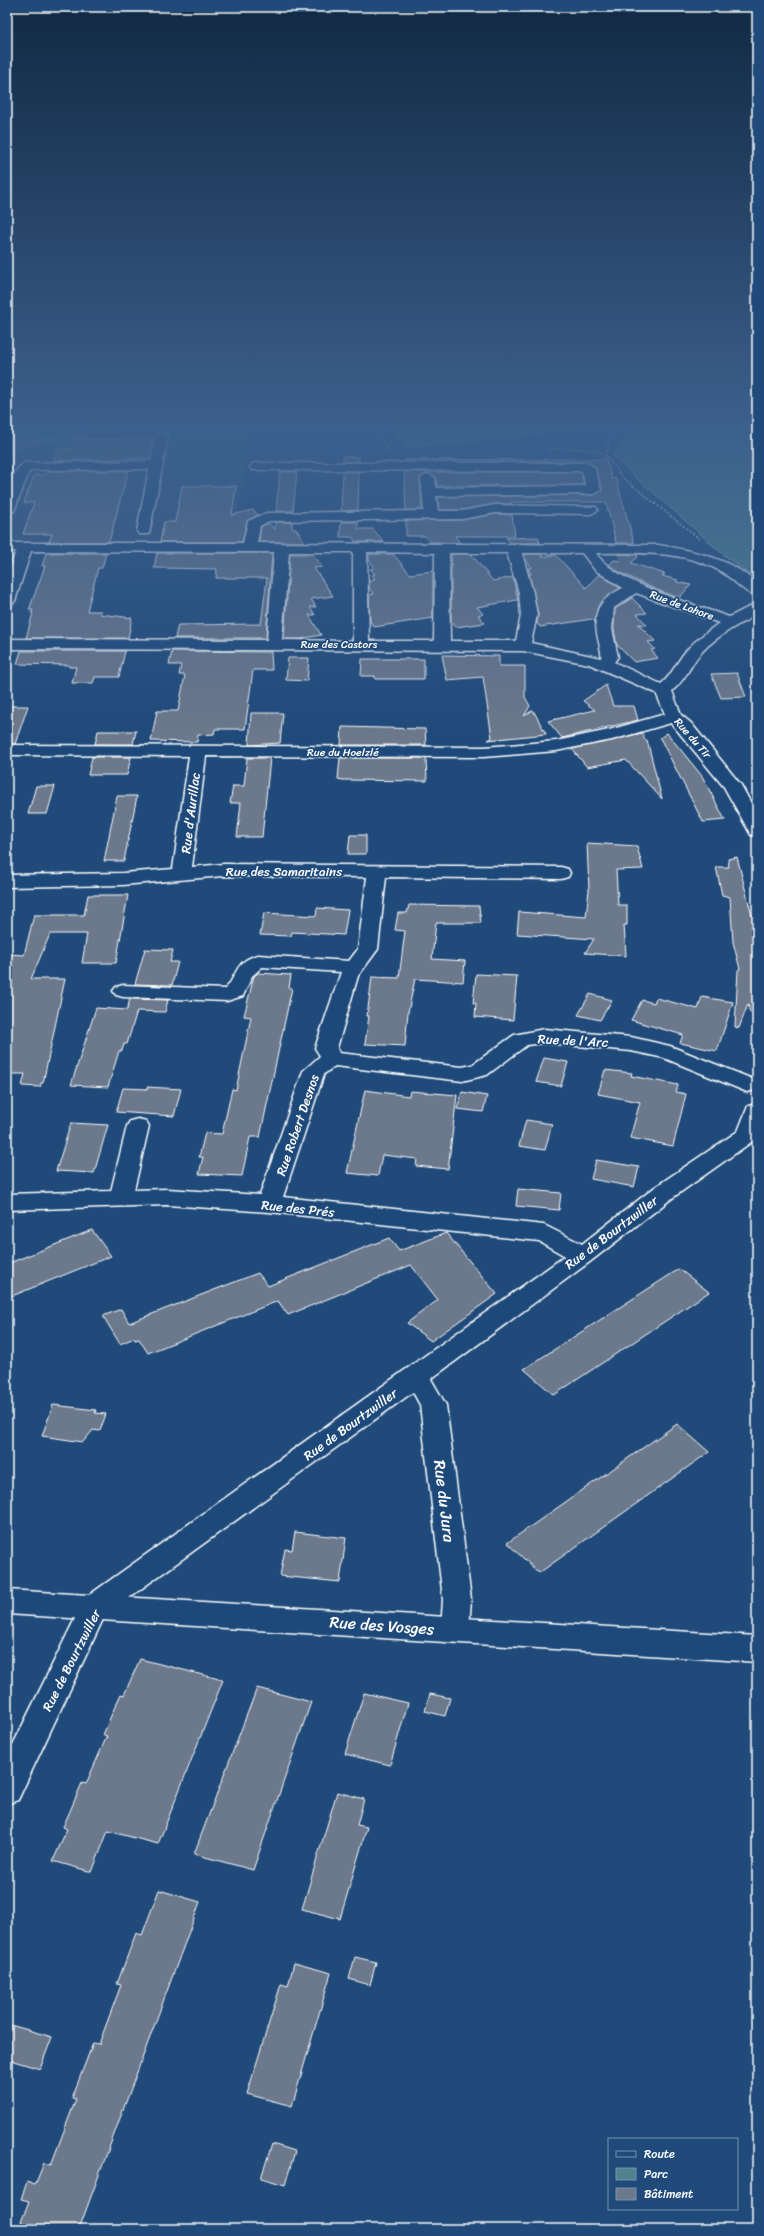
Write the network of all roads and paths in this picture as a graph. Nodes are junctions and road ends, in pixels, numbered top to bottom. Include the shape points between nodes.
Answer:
1 (252, 529) edge
2 (7, 547) edge
3 (25, 547) junction
4 (249, 548) junction
5 (282, 548) junction
6 (360, 548) junction
7 (442, 548) junction
8 (513, 548) junction
9 (587, 548) junction
10 (635, 588) junction
11 (757, 593) edge
12 (7, 601) edge
13 (757, 608) edge
14 (730, 622) junction
15 (7, 644) edge
16 (274, 644) junction
17 (361, 644) junction
18 (442, 644) junction
19 (523, 646) junction
20 (604, 664) junction
21 (663, 690) junction
22 (674, 717) junction
23 (7, 750) edge
24 (198, 751) junction
25 (757, 831) edge
26 (377, 872) junction
27 (561, 873) dead end
28 (182, 874) junction
29 (7, 881) edge
30 (354, 967) junction
31 (123, 991) dead end
32 (331, 1058) junction
33 (752, 1080) edge
34 (757, 1111) edge
35 (138, 1126) dead end
36 (121, 1198) junction
37 (7, 1202) edge
38 (269, 1204) junction
39 (582, 1255) junction
40 (417, 1376) junction
41 (7, 1602) edge
42 (95, 1607) junction
43 (455, 1630) junction
44 (757, 1649) edge
45 (7, 1790) edge

1 - 4 street
2 - 3 street
3 - 4 street
3 - 12 street
4 - 5 street
5 - 6 street
5 - 16 street
6 - 7 street
6 - 17 street
7 - 8 street
7 - 18 street
8 - 9 street
8 - 19 street via 526,593 529,615
9 - 10 street, Rue de Lahore via 588,554 610,575
9 - 11 street via 659,549 693,554 719,564 747,582
10 - 14 street, Rue de Lahore
10 - 20 street, Rue de Lahore via 611,602 605,610 610,657
13 - 14 street
14 - 21 street via 691,655 675,680
15 - 16 street, Rue des Castors
16 - 17 street, Rue des Castors
17 - 18 street, Rue des Castors
18 - 19 street, Rue des Castors
19 - 20 street, Rue des Castors
20 - 21 street, Rue des Castors via 646,685
21 - 22 street, Rue du Tir
22 - 24 street, Rue du Hoelzlé via 612,735 556,746 484,752
22 - 25 street, Rue du Tir via 685,726 732,785
23 - 24 street, Rue du Hoelzlé
24 - 28 street, Rue d'Aurillac
26 - 27 street, Rue des Samaritains
26 - 28 street, Rue des Samaritains via 223,870
26 - 30 street via 368,949
28 - 29 street, Rue des Samaritains via 123,879
30 - 31 street via 258,961 246,968 236,992 227,996
30 - 32 street via 348,976 326,1048
32 - 33 street, Rue de l'Arc via 462,1074 479,1070 521,1040 544,1036 631,1044 670,1053
32 - 38 street, Rue Robert Desnos via 314,1071
33 - 34 street via 745,1100
34 - 39 street, Rue de Bourtzwiller via 748,1135 663,1193
35 - 36 street
36 - 37 street, Rue des Prés
36 - 38 street, Rue des Prés via 166,1197
38 - 39 street, Rue des Prés via 544,1233
39 - 40 street, Rue de Bourtzwiller
40 - 42 street, Rue de Bourtzwiller
40 - 43 street, Rue du Jura via 433,1404 457,1599
41 - 42 street, Rue des Vosges
42 - 43 street, Rue des Vosges
42 - 45 street, Rue de Bourtzwiller
43 - 44 street, Rue des Vosges

